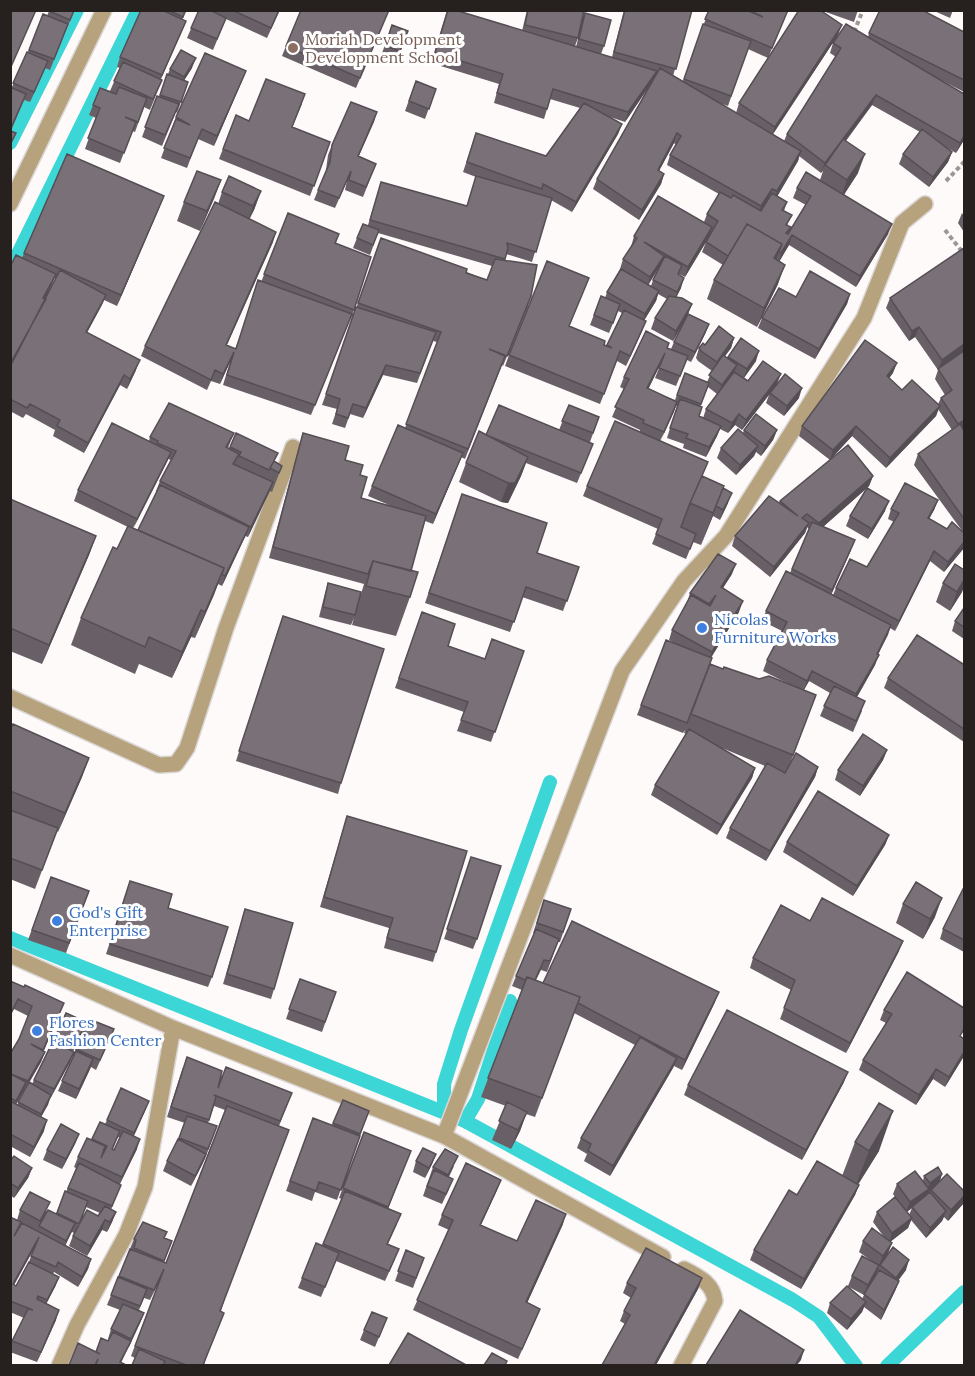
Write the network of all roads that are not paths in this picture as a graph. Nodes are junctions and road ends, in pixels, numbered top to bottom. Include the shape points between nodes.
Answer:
1 (104, 10) edge
2 (10, 204) edge
3 (925, 204) dead end
4 (293, 447) dead end
5 (10, 697) edge
6 (10, 955) edge
7 (173, 1028) junction
8 (444, 1136) junction
9 (59, 1365) edge
10 (681, 1365) edge

1 - 2 street
3 - 8 street via 902,223 864,318 726,536 684,581 622,670
4 - 5 street via 226,628 187,748 176,764 159,765
6 - 7 street
7 - 8 street
7 - 9 street via 146,1187 126,1235
8 - 10 street via 704,1280 714,1291 715,1301

